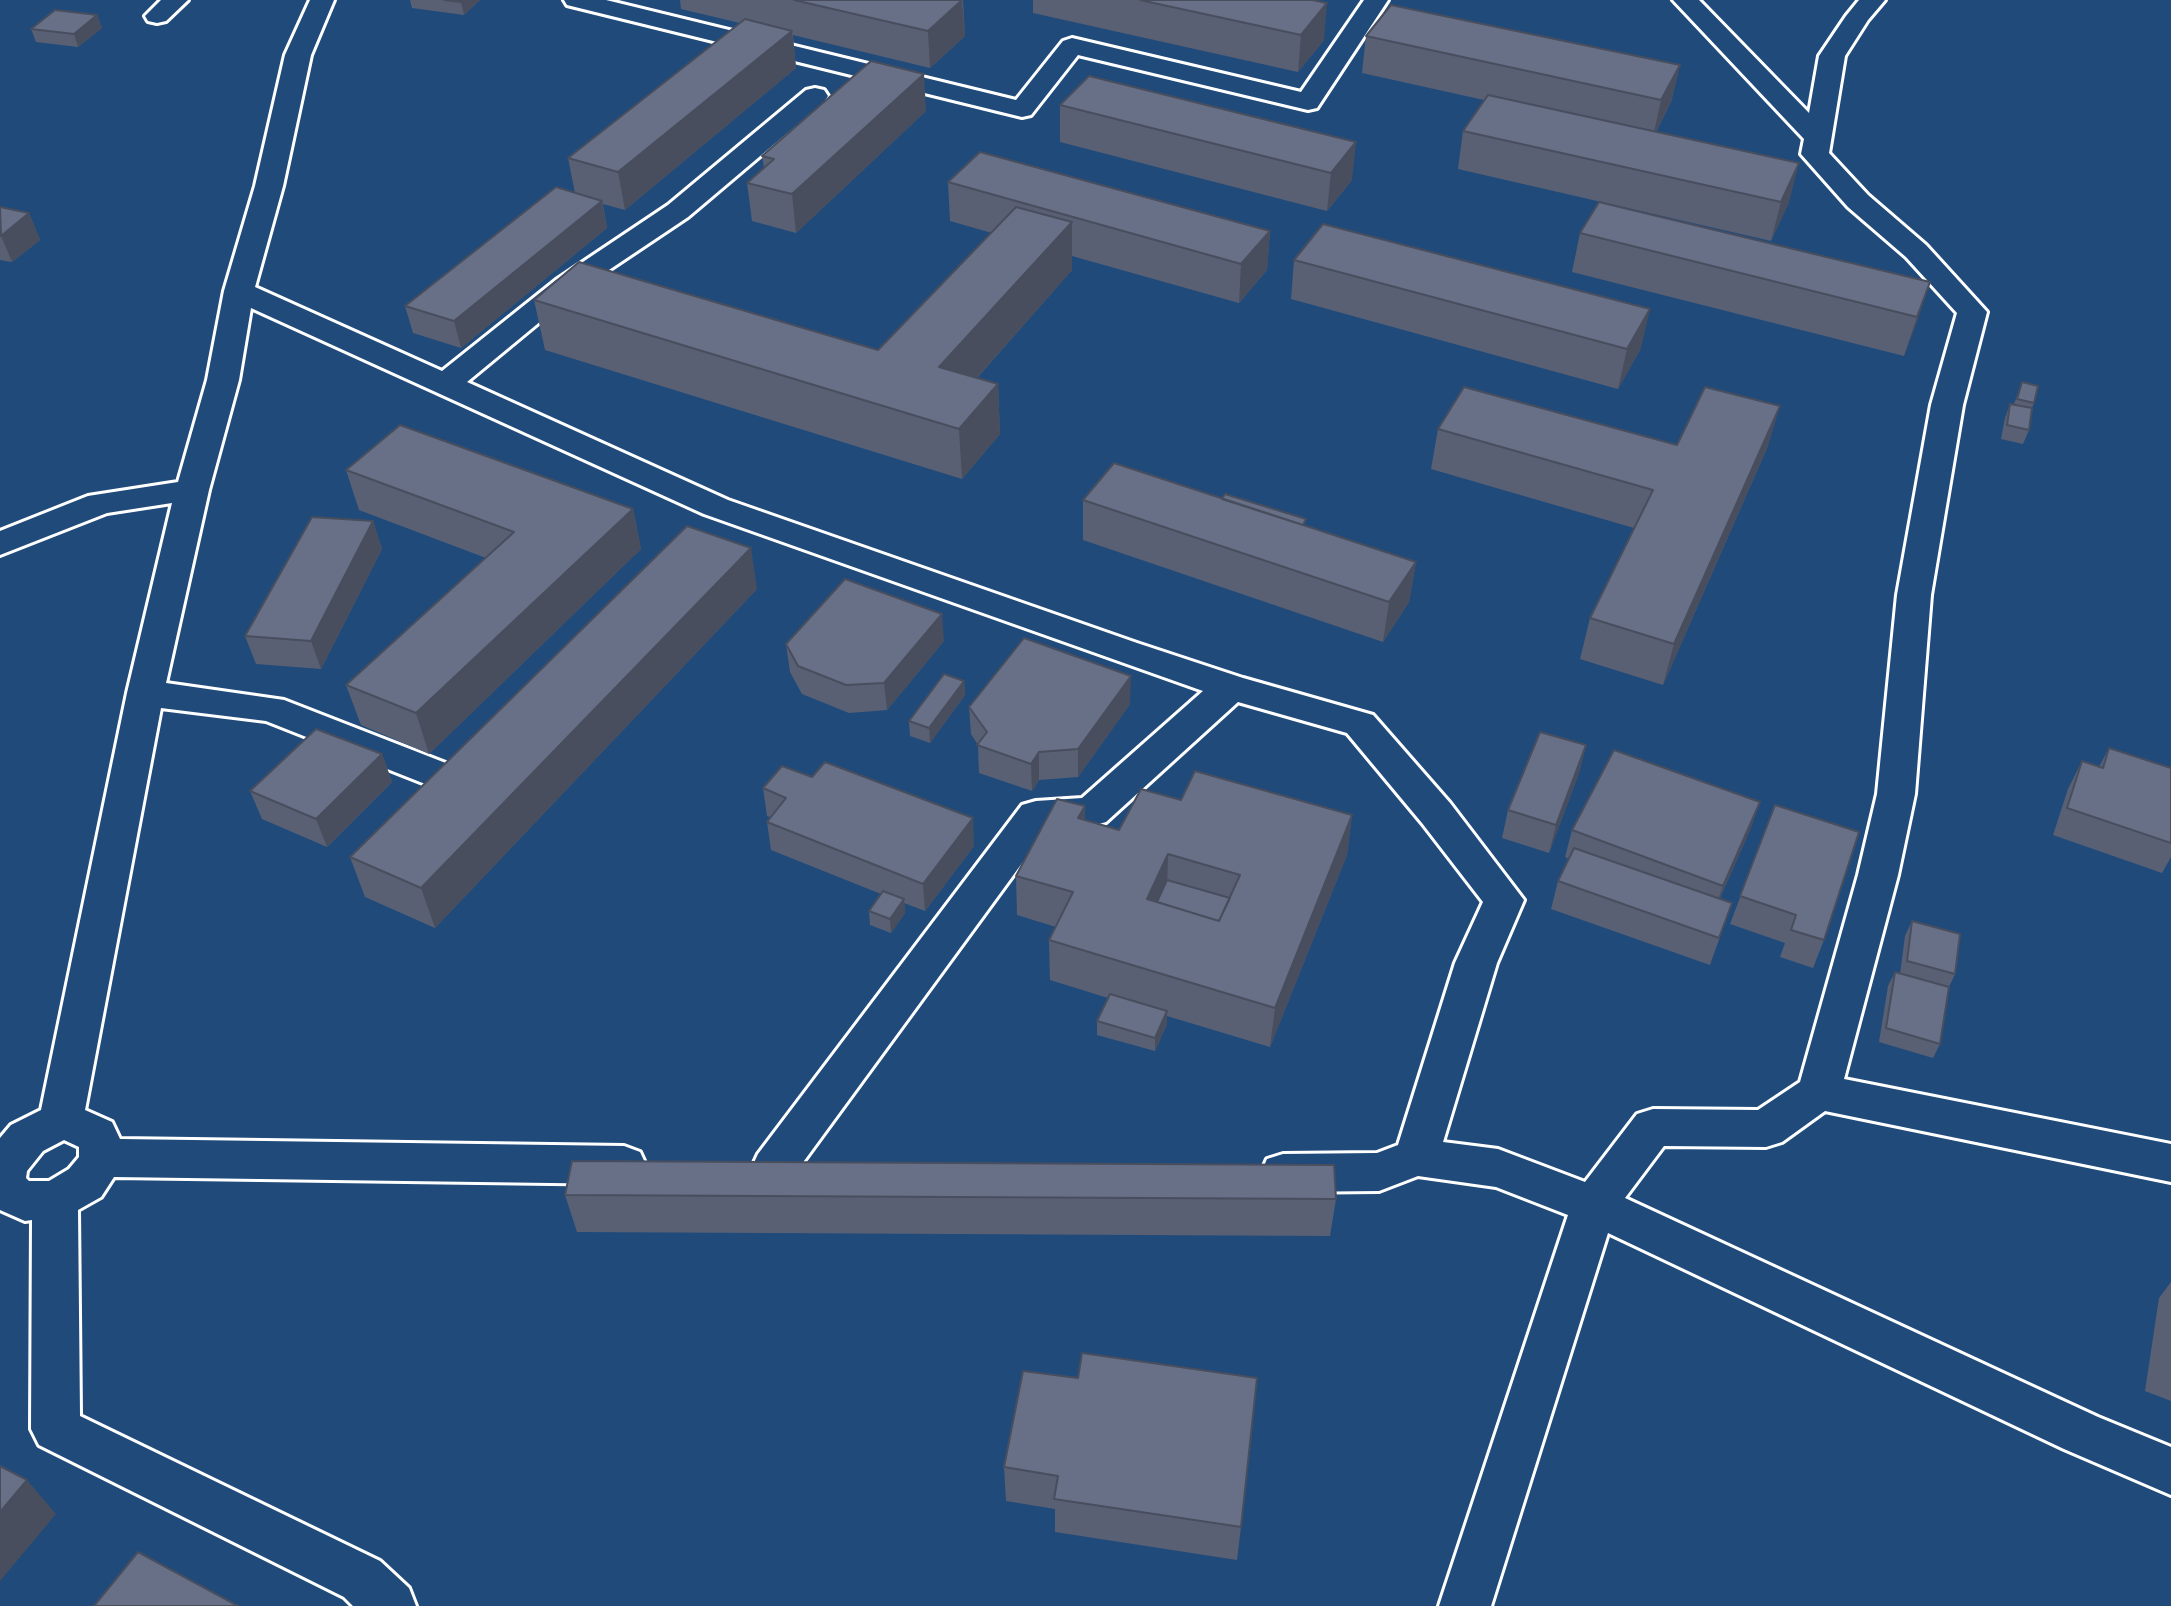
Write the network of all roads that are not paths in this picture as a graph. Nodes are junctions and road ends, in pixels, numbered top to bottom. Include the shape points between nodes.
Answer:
1 (322, 0) edge
2 (576, 0) edge
3 (1376, 0) edge
4 (1685, 0) edge
5 (1873, 0) edge
6 (816, 96) dead end
7 (1818, 138) junction
8 (239, 291) junction
9 (444, 385) junction
10 (192, 490) junction
11 (716, 507) junction
12 (687, 536) edge
13 (0, 544) edge
14 (1231, 687) junction
15 (145, 693) junction
16 (421, 808) edge
17 (1819, 1092) junction
18 (61, 1121) junction
19 (7, 1150) edge
20 (1416, 1157) junction
21 (101, 1158) junction
22 (2171, 1163) edge
23 (664, 1166) edge
24 (827, 1168) edge
25 (1242, 1173) edge
26 (23, 1197) edge
27 (1594, 1205) junction
28 (2171, 1471) edge
29 (390, 1606) edge
30 (1465, 1606) edge

1 - 8 street via 298,55 269,186
2 - 3 street via 1022,108 1072,46 1308,102
4 - 7 street
5 - 7 street via 1832,56
6 - 9 street via 678,211 566,286
7 - 17 street via 1815,154 1972,312 1947,405 1914,595 1896,794
8 - 9 street
8 - 10 street via 223,380
9 - 11 street
10 - 13 street via 100,503
10 - 15 street
11 - 12 street
11 - 14 street
14 - 20 street via 1360,724 1504,900 1476,963
14 - 24 street via 1092,812 1036,815 753,1167
15 - 16 street via 271,709 457,770
15 - 18 street
17 - 22 street
17 - 27 street via 1766,1129 1653,1126
18 - 19 street
18 - 21 street via 96,1135
19 - 26 street via 5,1186
20 - 25 street via 1379,1172
20 - 27 street via 1498,1168
21 - 23 street
21 - 26 street via 85,1183
26 - 29 street via 56,1429 362,1579
27 - 28 street
27 - 30 street

